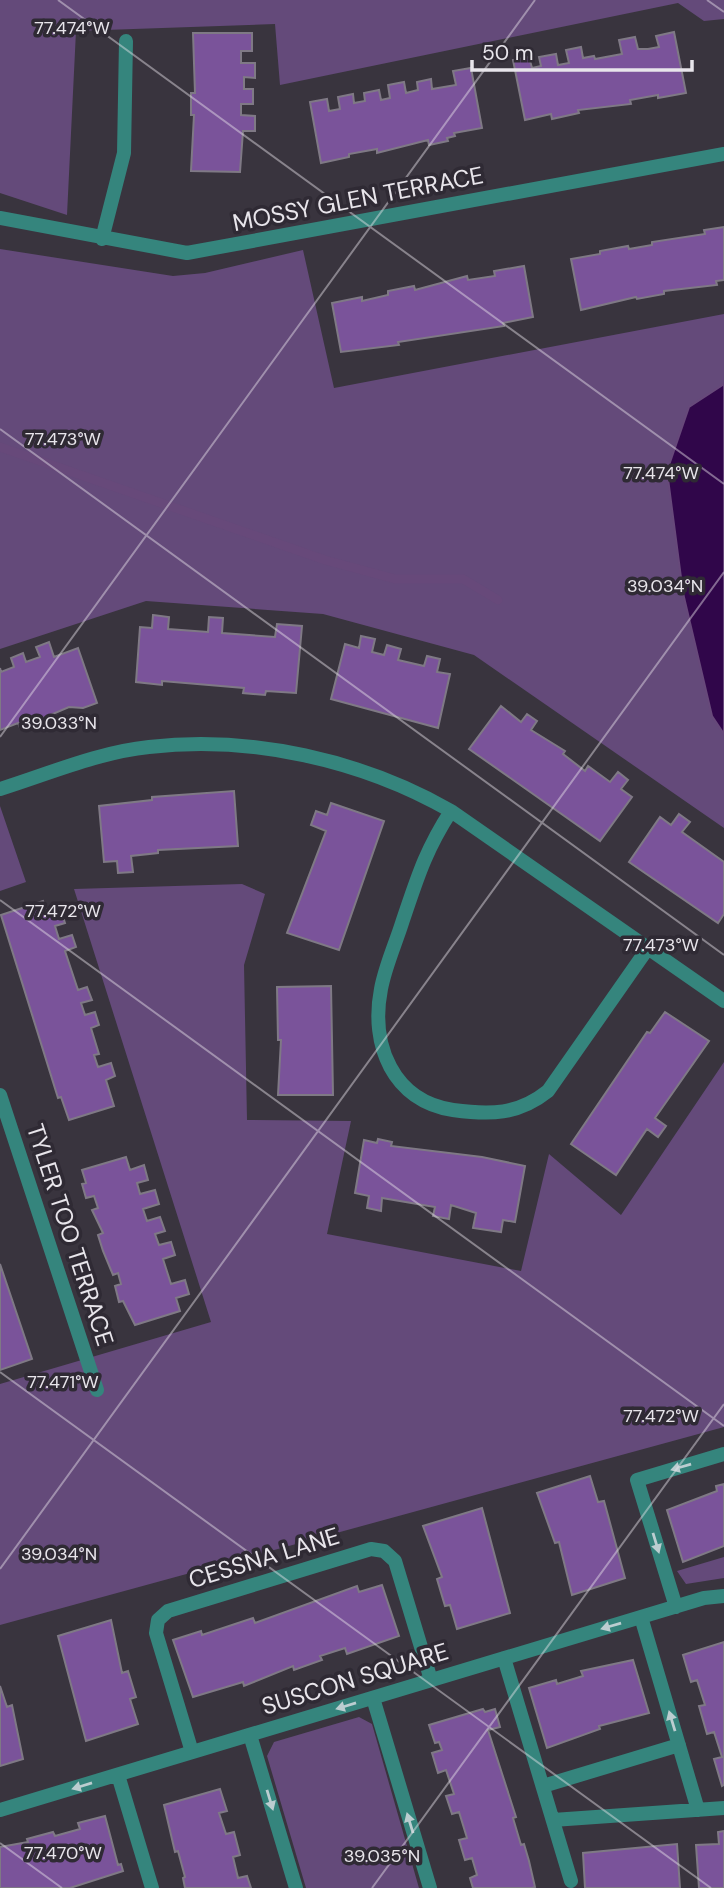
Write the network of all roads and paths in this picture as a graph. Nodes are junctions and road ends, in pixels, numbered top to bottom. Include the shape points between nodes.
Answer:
1 (126, 40) dead end
2 (724, 154) edge
3 (0, 218) edge
4 (102, 239) junction
5 (0, 789) edge
6 (451, 811) junction
7 (648, 948) junction
8 (724, 1001) edge
9 (0, 1095) edge
10 (97, 1390) dead end
11 (724, 1454) edge
12 (724, 1596) edge
13 (676, 1607) junction
14 (641, 1617) junction
15 (504, 1658) junction
16 (431, 1680) junction
17 (373, 1698) junction
18 (250, 1734) junction
19 (679, 1745) junction
20 (192, 1752) junction
21 (118, 1775) junction
22 (543, 1786) junction
23 (724, 1808) edge
24 (0, 1810) edge
25 (698, 1810) junction
26 (553, 1821) junction
27 (571, 1881) dead end
28 (152, 1888) edge
29 (296, 1888) edge
30 (430, 1888) edge

1 - 4 street via 124,153
2 - 4 street, MOSSY GLEN TERRACE via 211,251 163,251
3 - 4 street, MOSSY GLEN TERRACE
5 - 6 street via 148,747 204,745 334,761 394,782
6 - 7 street
6 - 7 street via 426,852 380,992 379,1035 384,1060 397,1082 416,1098 438,1108 482,1114 508,1113 529,1105 548,1090
7 - 8 street
9 - 10 street, TYLER TOO TERRACE
11 -> 13 street via 637,1480
12 - 13 street, SUSCON SQUARE
13 - 14 street, SUSCON SQUARE
14 -> 15 street, SUSCON SQUARE
19 -> 14 street
15 - 16 street, SUSCON SQUARE
15 - 22 street
16 - 17 street, SUSCON SQUARE
16 - 20 street, CESSNA LANE via 395,1561 384,1551 371,1549 168,1611 158,1620 156,1633
17 -> 18 street, SUSCON SQUARE
30 -> 17 street
18 - 20 street, SUSCON SQUARE
18 -> 29 street
19 - 22 street
19 - 25 street
20 - 21 street, SUSCON SQUARE
21 -> 24 street, SUSCON SQUARE
21 - 28 street
22 - 26 street
23 - 25 street
25 - 26 street
26 - 27 street

